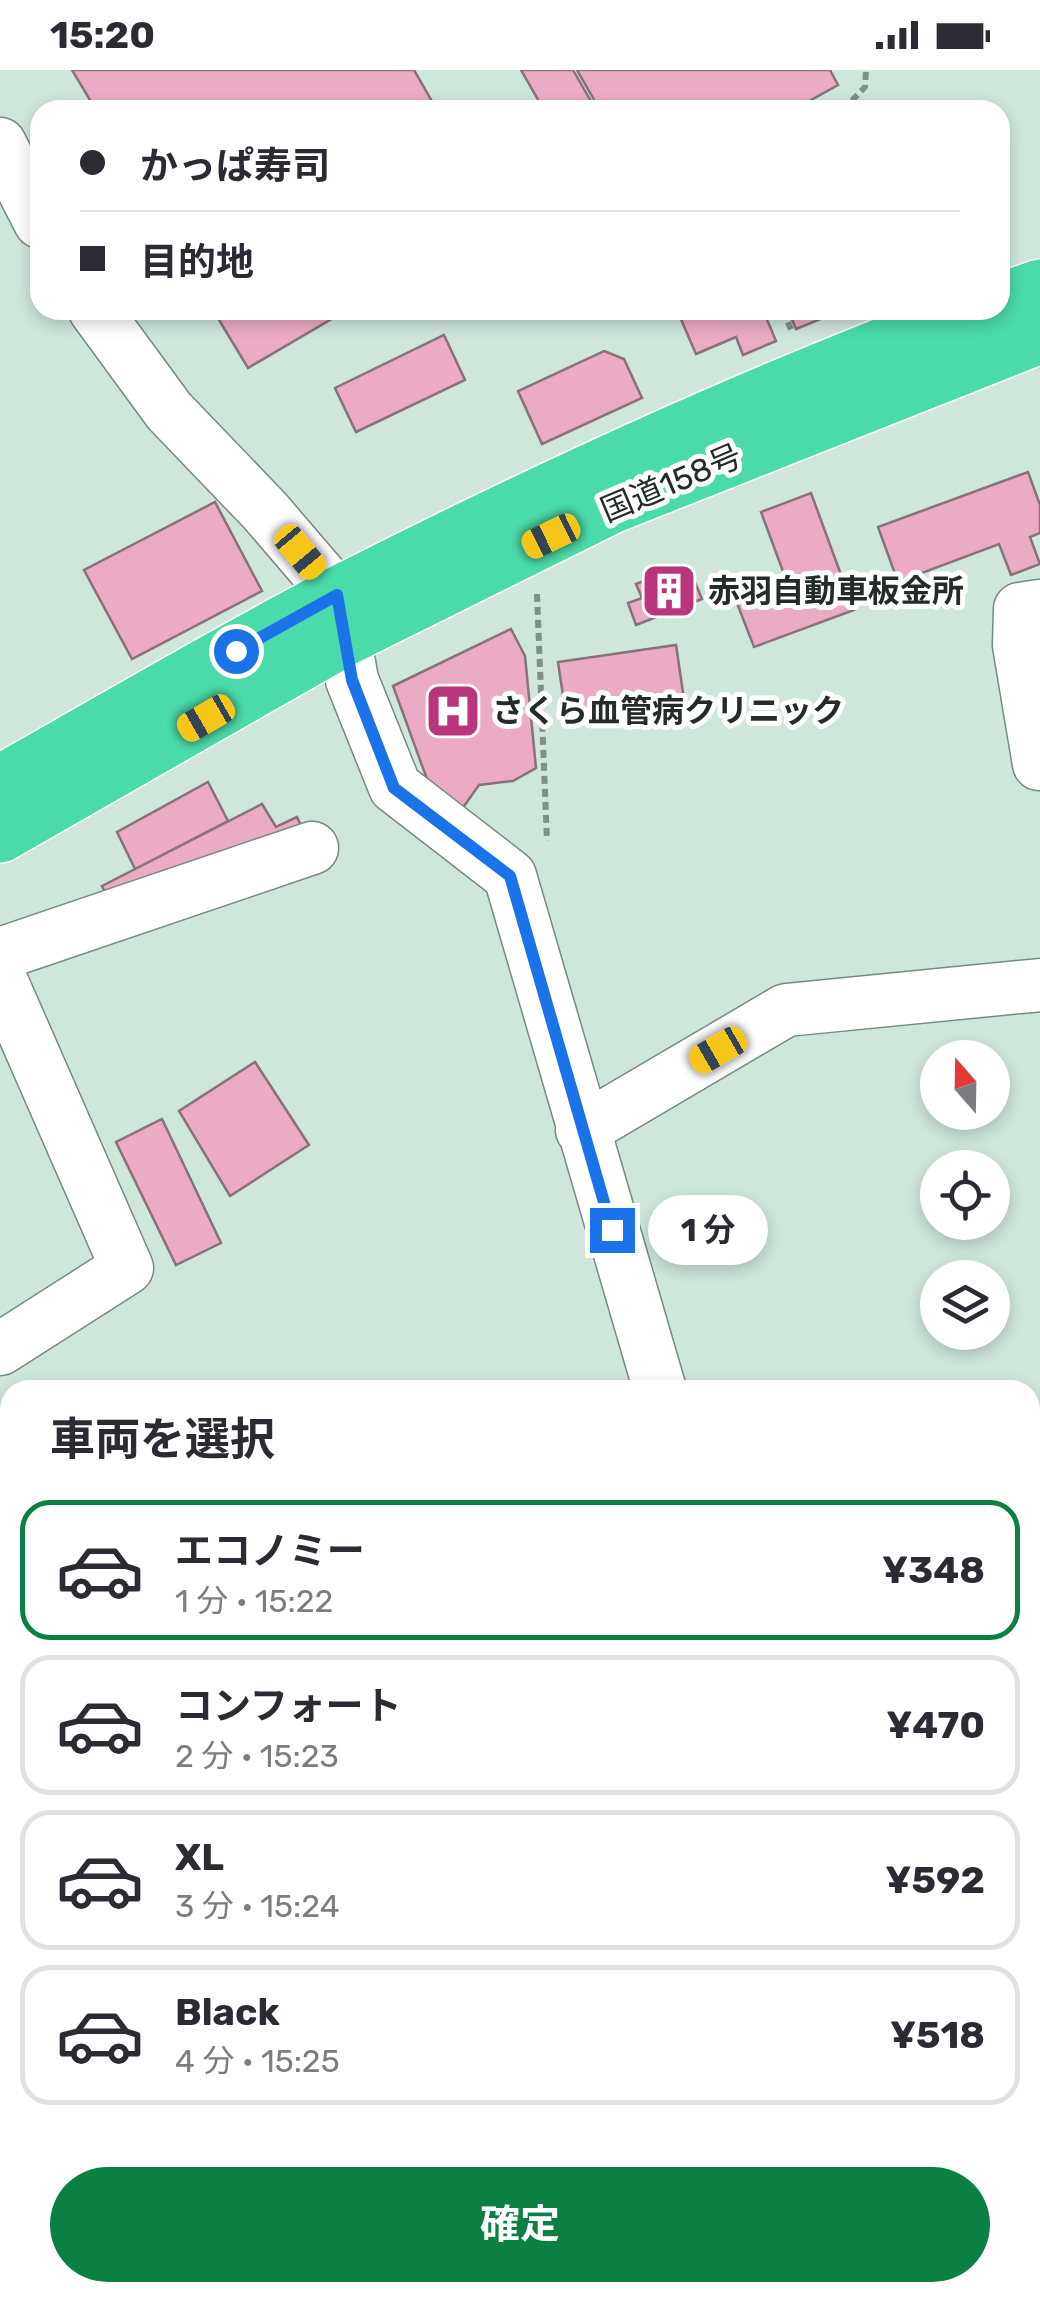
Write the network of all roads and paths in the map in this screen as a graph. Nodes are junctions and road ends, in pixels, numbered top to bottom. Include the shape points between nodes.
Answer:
1 (866, 70) edge
2 (853, 100) edge
3 (0, 144) edge
4 (30, 202) edge
5 (1040, 286) edge
6 (1010, 297) edge
7 (102, 320) edge
8 (951, 320) edge
9 (1040, 336) edge
10 (520, 551) junction
11 (1040, 606) edge
12 (340, 617) junction
13 (1039, 764) edge
14 (0, 783) edge
15 (0, 834) edge
16 (548, 842) dead end
17 (312, 848) dead end
18 (0, 954) edge
19 (0, 978) edge
20 (1040, 984) edge
21 (582, 1130) junction
22 (0, 1348) edge
23 (657, 1380) edge

1 - 2 path via 865,87
3 - 4 street
5 - 6 highway
7 - 12 street via 170,411 265,511
8 - 12 highway, 国道158号 via 592,472
9 - 10 highway, 国道158号 via 611,506
10 - 12 highway, 国道158号
10 - 16 path via 536,590
11 - 13 street via 1020,608 1019,645
12 - 14 highway, 国道158号
12 - 15 highway, 国道158号
12 - 21 street via 352,680 394,788 510,876
17 - 18 street
19 - 22 street via 127,1268
20 - 21 street via 786,1010
21 - 23 street

